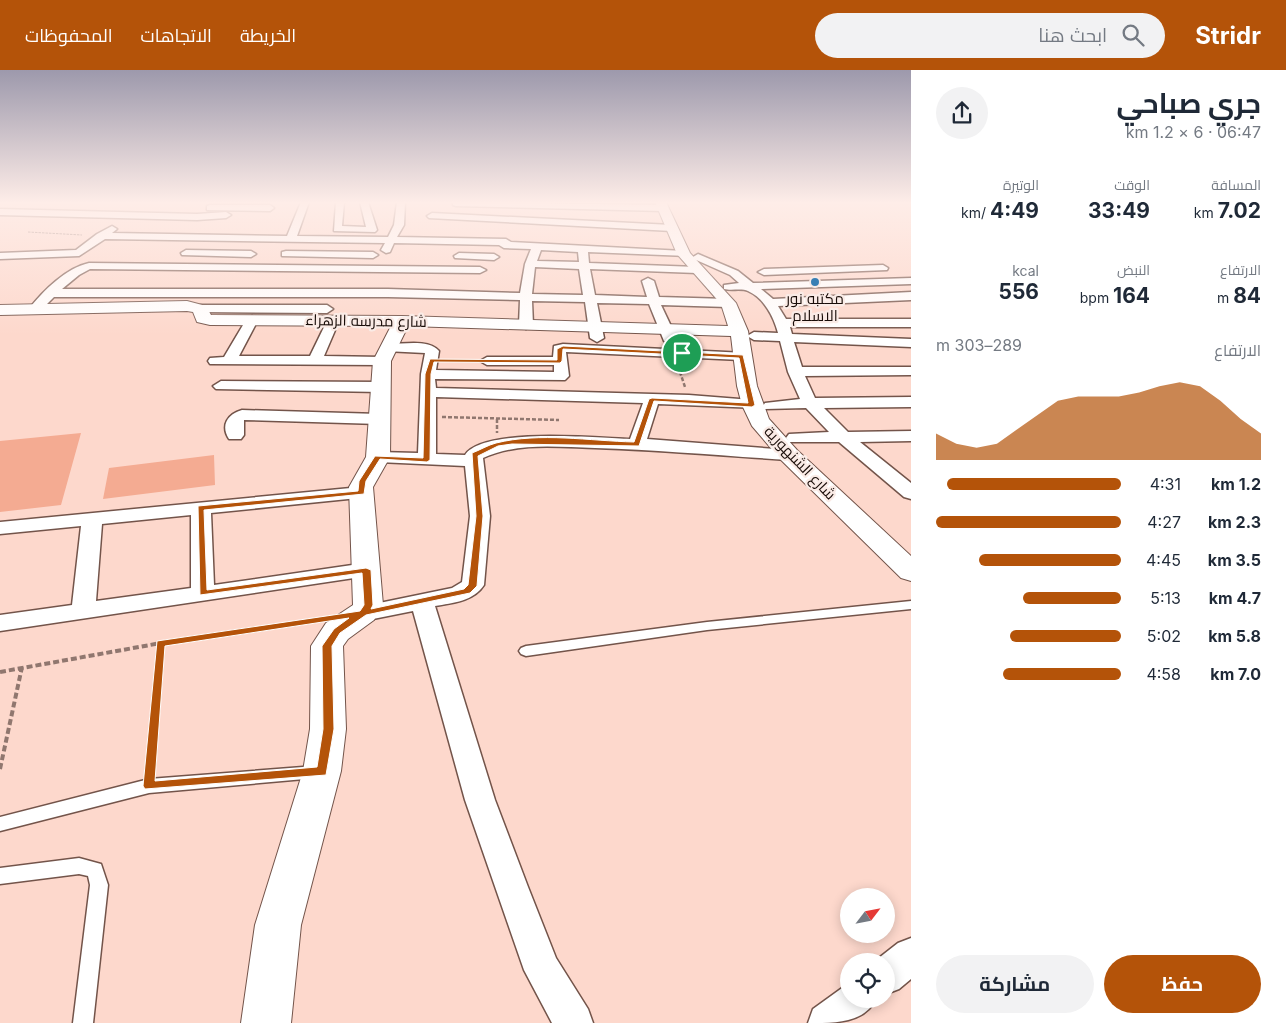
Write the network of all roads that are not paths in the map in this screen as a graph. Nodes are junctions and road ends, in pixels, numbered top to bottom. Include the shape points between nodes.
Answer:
1 (84, 246) edge
2 (192, 246) edge
3 (246, 246) edge
4 (340, 246) edge
5 (390, 246) edge
6 (503, 246) edge
7 (532, 246) edge
8 (685, 246) edge
9 (685, 246) edge
10 (538, 247) junction
11 (583, 249) junction
12 (79, 252) junction
13 (97, 253) dead end
14 (183, 253) junction
15 (241, 254) junction
16 (259, 254) dead end
17 (278, 254) dead end
18 (337, 254) junction
19 (0, 256) edge
20 (448, 256) dead end
21 (494, 256) junction
22 (693, 260) junction
23 (530, 264) junction
24 (584, 266) junction
25 (169, 268) junction
26 (480, 270) junction
27 (158, 277) dead end
28 (470, 279) dead end
29 (67, 280) junction
30 (86, 280) dead end
31 (133, 281) dead end
32 (648, 281) dead end
33 (908, 284) edge
34 (752, 287) junction
35 (730, 288) junction
36 (52, 293) junction
37 (143, 294) junction
38 (525, 296) junction
39 (911, 296) edge
40 (591, 298) junction
41 (654, 301) junction
42 (130, 307) junction
43 (911, 308) edge
44 (35, 309) junction
45 (200, 309) junction
46 (0, 310) edge
47 (777, 313) junction
48 (330, 315) junction
49 (252, 320) junction
50 (911, 323) edge
51 (526, 324) junction
52 (596, 332) junction
53 (747, 334) junction
54 (668, 335) junction
55 (786, 339) junction
56 (909, 346) edge
57 (315, 360) junction
58 (589, 361) dead end
59 (742, 363) junction
60 (387, 367) junction
61 (430, 367) junction
62 (911, 371) edge
63 (795, 372) junction
64 (221, 386) dead end
65 (310, 386) junction
66 (428, 392) junction
67 (652, 399) junction
68 (911, 402) edge
69 (810, 403) junction
70 (761, 406) junction
71 (304, 416) junction
72 (235, 435) dead end
73 (843, 436) junction
74 (911, 436) edge
75 (637, 444) junction
76 (792, 446) junction
77 (378, 457) junction
78 (427, 460) junction
79 (473, 461) junction
80 (902, 478) edge
81 (361, 493) junction
82 (911, 493) edge
83 (201, 508) junction
84 (92, 518) junction
85 (0, 528) edge
86 (911, 548) edge
87 (366, 570) junction
88 (911, 572) edge
89 (203, 593) junction
90 (422, 601) junction
91 (911, 606) edge
92 (83, 611) junction
93 (363, 613) junction
94 (0, 623) edge
95 (526, 652) dead end
96 (322, 772) junction
97 (0, 824) edge
98 (0, 876) edge
99 (911, 956) edge
100 (895, 969) edge
101 (846, 1008) edge
102 (83, 1023) edge
103 (266, 1023) edge
104 (574, 1023) edge
105 (827, 1023) edge

1 - 12 street
2 - 14 street
3 - 15 street
4 - 18 street
5 - 18 street via 389,255
6 - 21 street
7 - 10 street
8 - 22 street, شارع الشنهورية
9 - 22 street, شارع الشنهورية
10 - 11 street
10 - 23 street
11 - 22 street
11 - 24 street
12 - 13 street
12 - 19 street
14 - 15 street
14 - 25 street
15 - 16 street
17 - 18 street
20 - 21 street
21 - 26 street
22 - 24 street
22 - 35 street, شارع الشنهورية
22 - 35 street
23 - 24 street
23 - 38 street
24 - 40 street via 586,290
25 - 26 street
25 - 27 street
25 - 29 street via 88,266
26 - 28 street
29 - 30 street
29 - 36 street
31 - 37 street via 152,281
32 - 41 street
33 - 34 street
33 - 35 street via 893,268
34 - 35 street
34 - 47 street
35 - 41 street
35 - 53 street, شارع الشنهورية
36 - 37 street
36 - 44 street
37 - 38 street
37 - 42 street
38 - 40 street
38 - 51 street
39 - 47 street
40 - 41 street
40 - 52 street
41 - 54 street
42 - 44 street, شارع مدرسه الزهراء
42 - 45 street, شارع مدرسه الزهراء via 187,306
43 - 47 street
44 - 46 street, شارع مدرسه الزهراء
45 - 48 street
45 - 49 street, شارع مدرسه الزهراء via 206,320
47 - 50 street
47 - 55 street
48 - 49 street, شارع مدرسه الزهراء
48 - 57 street
48 - 60 street, شارع مدرسه الزهراء
49 - 57 street via 222,361
51 - 52 street, شارع مدرسه الزهراء
51 - 60 street, شارع مدرسه الزهراء
52 - 54 street, شارع مدرسه الزهراء
53 - 54 street, شارع مدرسه الزهراء
53 - 55 street
53 - 59 street, شارع الشنهورية
53 - 70 street, شارع الشنهورية via 763,388
55 - 56 street
55 - 63 street
57 - 60 street
58 - 59 street via 678,366
59 - 61 street via 563,348 559,349 560,377
59 - 70 street, شارع الشنهورية
60 - 61 street via 430,348
60 - 65 street
60 - 71 street
60 - 77 street
61 - 66 street
62 - 63 street
63 - 69 street
64 - 65 street
65 - 71 street
66 - 67 street
66 - 78 street
67 - 70 street
67 - 75 street
68 - 69 street
69 - 70 street
69 - 73 street
70 - 76 street, شارع الشنهورية via 760,421
71 - 72 street via 237,416 234,418
73 - 74 street
73 - 76 street
73 - 80 street
75 - 76 street
75 - 79 street via 512,442 482,450 474,455
76 - 86 street, شارع الشنهورية
76 - 88 street, شارع الشنهورية
77 - 78 street
77 - 81 street via 362,481
78 - 79 street
79 - 90 street via 480,516 472,586 459,594
80 - 82 street
81 - 83 street
81 - 87 street
83 - 84 street
83 - 89 street
84 - 85 street
84 - 92 street
87 - 89 street
87 - 93 street via 369,597
89 - 92 street
90 - 93 street
90 - 104 street via 480,800 511,887 542,970
91 - 95 lane via 707,626
92 - 94 street
93 - 96 street via 337,631 327,646 328,729
96 - 97 lane via 149,786
96 - 103 street via 278,926
98 - 102 lane via 79,866 95,870 99,884
99 - 100 street
101 - 105 street

